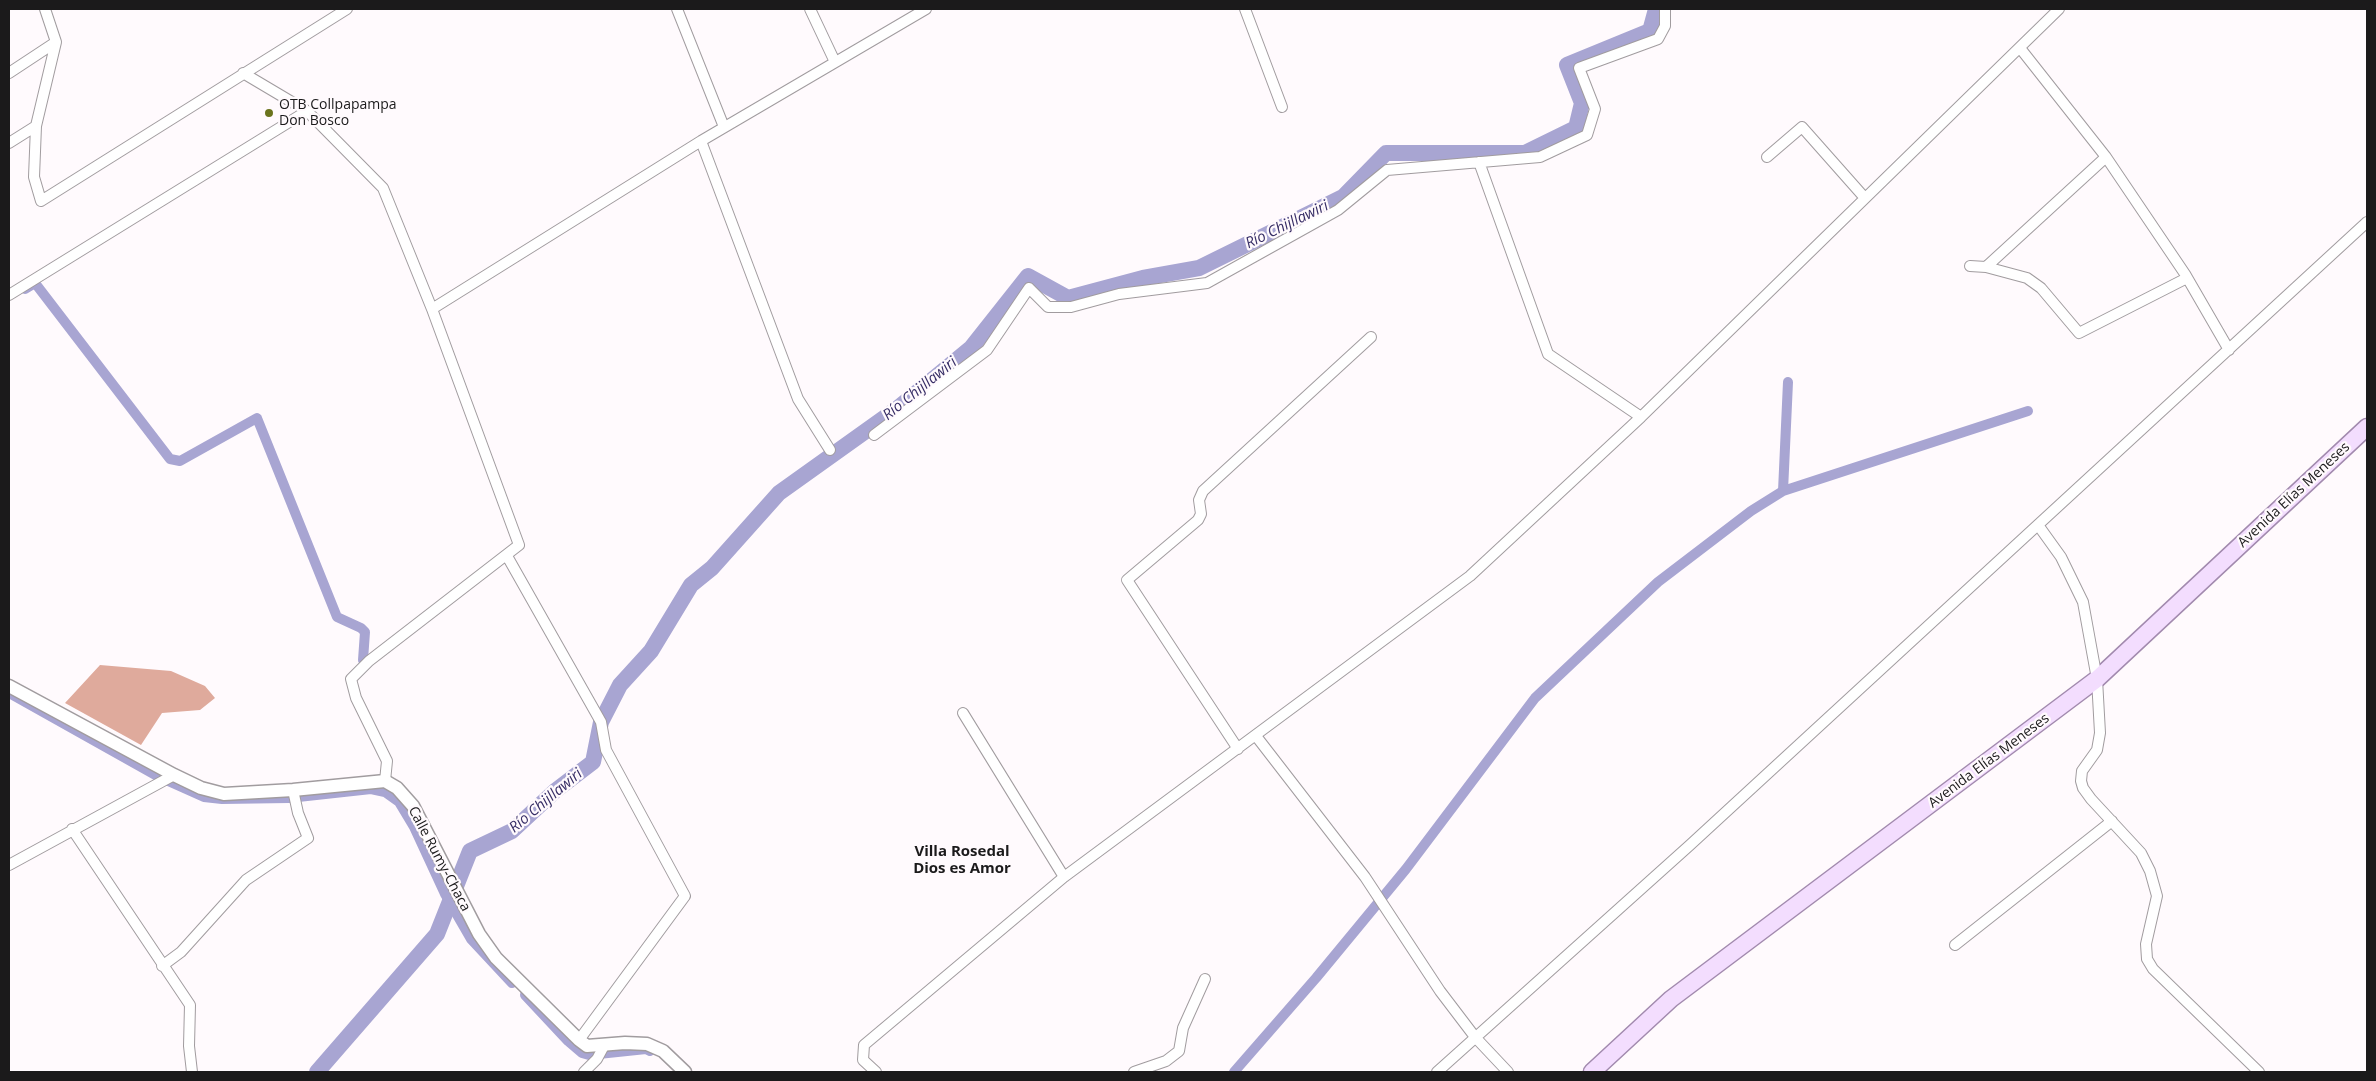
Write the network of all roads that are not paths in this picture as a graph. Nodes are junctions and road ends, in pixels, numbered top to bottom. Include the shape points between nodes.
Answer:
1 (45, 9) edge
2 (347, 9) edge
3 (677, 9) edge
4 (810, 9) edge
5 (926, 9) edge
6 (1245, 9) edge
7 (1665, 9) edge
8 (2059, 9) edge
9 (56, 42) junction
10 (2020, 48) junction
11 (835, 62) junction
12 (243, 72) junction
13 (9, 73) edge
14 (1282, 107) dead end
15 (307, 111) junction
16 (36, 126) junction
17 (724, 127) junction
18 (701, 140) junction
19 (9, 143) edge
20 (1767, 157) dead end
21 (2106, 157) junction
22 (1479, 162) junction
23 (1864, 197) junction
24 (2367, 222) edge
25 (1970, 266) dead end
26 (1986, 268) junction
27 (2187, 278) junction
28 (9, 294) edge
29 (432, 309) junction
30 (1371, 336) dead end
31 (2229, 350) junction
32 (1640, 417) junction
33 (2367, 427) edge
34 (874, 435) dead end
35 (830, 450) dead end
36 (2038, 525) junction
37 (506, 556) junction
38 (2097, 679) junction
39 (9, 686) edge
40 (963, 713) dead end
41 (1256, 736) junction
42 (1238, 749) junction
43 (171, 776) junction
44 (385, 781) junction
45 (294, 795) junction
46 (2112, 821) junction
47 (72, 830) junction
48 (9, 865) edge
49 (1064, 878) junction
50 (1955, 946) dead end
51 (162, 966) junction
52 (1205, 979) dead end
53 (1475, 1037) junction
54 (579, 1040) junction
55 (604, 1047) junction
56 (872, 1071) edge
57 (192, 1072) edge
58 (584, 1072) edge
59 (685, 1072) edge
60 (1134, 1072) edge
61 (1437, 1072) edge
62 (1508, 1072) edge
63 (1592, 1072) edge
64 (2259, 1072) edge

1 - 9 street
2 - 12 street
3 - 17 street
4 - 11 street
5 - 11 street
6 - 14 street
7 - 22 street via 1666,26 1658,39 1579,68 1595,109 1587,135 1540,157
8 - 10 street
9 - 13 street
9 - 16 street
10 - 21 street
10 - 23 street
11 - 17 street
12 - 15 street
12 - 16 street via 41,201 34,177
15 - 28 street
15 - 29 street via 383,188
16 - 19 street
17 - 18 street
18 - 29 street
18 - 35 street via 798,399
20 - 23 street via 1802,127
21 - 26 street
21 - 27 street
22 - 32 street via 1548,354
22 - 34 street via 1387,170 1338,210 1207,283 1118,294 1071,307 1048,307 1028,288 987,350
23 - 32 street
24 - 31 street
25 - 26 street
26 - 27 street via 2034,283 2079,332
27 - 31 street
29 - 37 street via 519,545
30 - 42 street via 1203,491 1198,520 1127,580
31 - 36 street
32 - 41 street via 1470,576
33 - 38 main road, Avenida Elías Meneses
36 - 38 street via 2061,557 2083,602
36 - 53 street
37 - 44 street via 369,661 352,678 356,698 386,761
37 - 54 street via 602,722 606,750 685,896
38 - 46 street via 2098,750 2082,771 2081,781 2091,799
38 - 63 main road, Avenida Elías Meneses via 1671,999
39 - 43 street
40 - 49 street
41 - 42 street
41 - 53 street via 1376,894 1440,991
42 - 49 street
43 - 45 street via 224,794
43 - 47 street
44 - 45 street
44 - 54 street, Calle Rumy-Chaca via 397,788 414,806 479,934 496,958
45 - 51 street via 308,838 246,880 181,952
46 - 50 street
46 - 64 street via 2140,853 2150,871 2157,896 2146,944 2153,969
47 - 48 street
47 - 51 street
49 - 56 street via 864,1045 863,1060
51 - 57 street via 190,1005
52 - 60 street via 1183,1028 1179,1051 1166,1061
53 - 61 street
53 - 62 street
54 - 55 street via 587,1046
55 - 58 street
55 - 59 street via 625,1043 647,1044 664,1051

